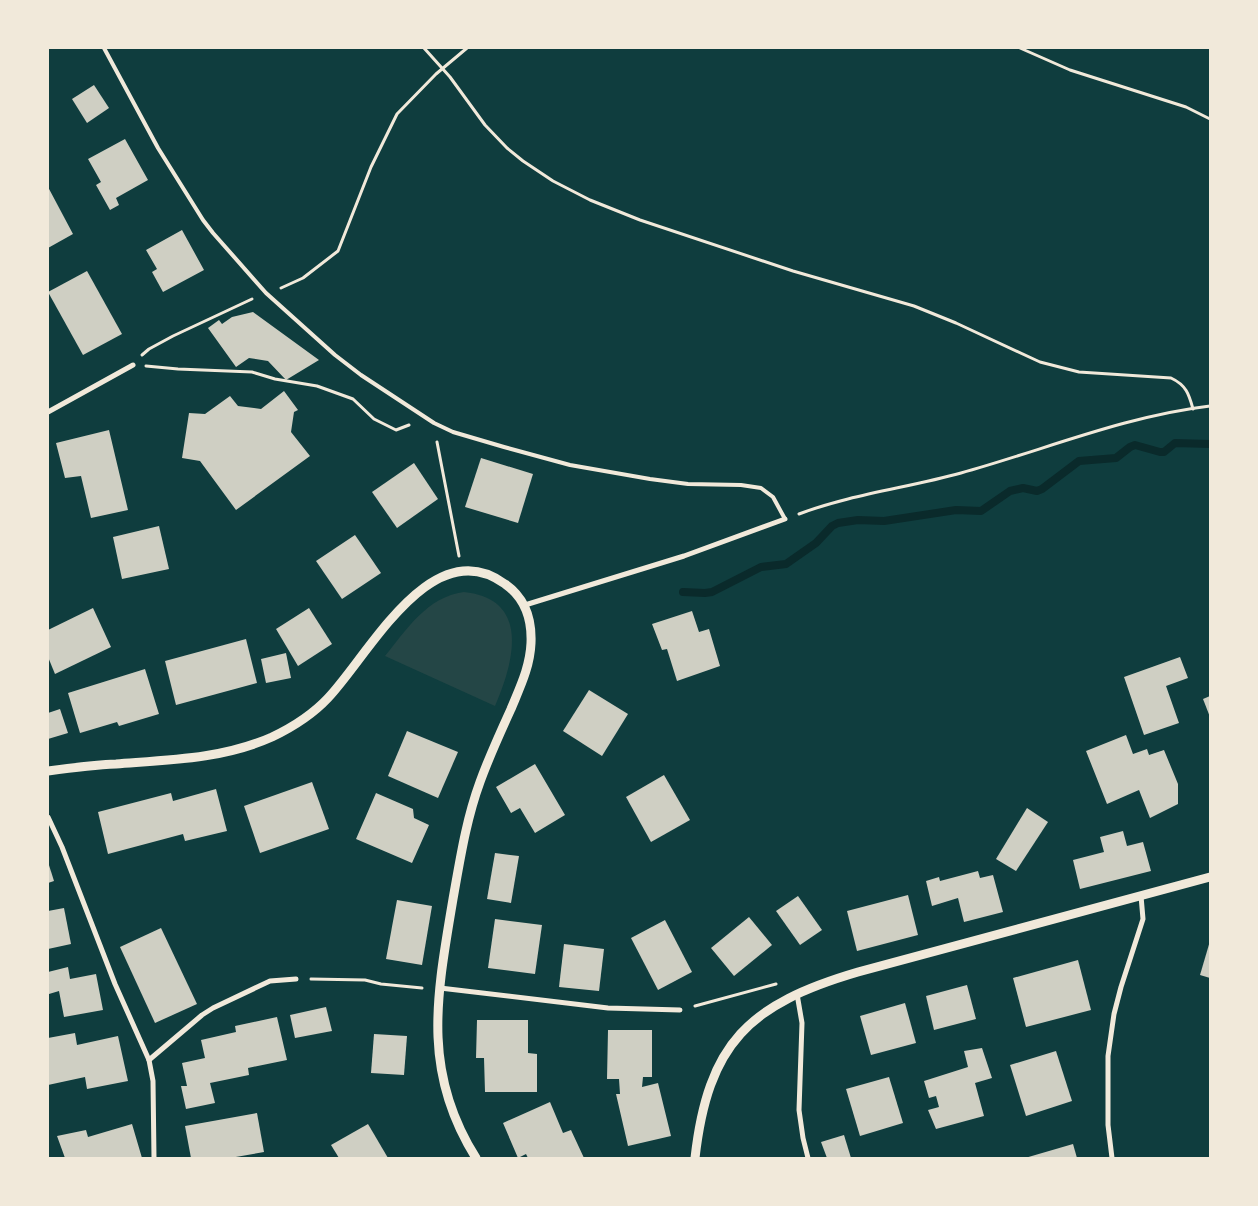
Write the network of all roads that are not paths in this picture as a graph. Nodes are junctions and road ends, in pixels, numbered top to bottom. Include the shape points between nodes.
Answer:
1 (104, 48) edge
2 (133, 365) road end
3 (48, 412) edge
4 (785, 519) joint
5 (525, 604) junction
6 (48, 771) edge
7 (48, 817) edge
8 (1210, 877) edge
9 (1141, 896) junction
10 (296, 979) road end
11 (440, 988) junction
12 (797, 993) junction
13 (680, 1010) road end
14 (149, 1060) junction
15 (154, 1158) edge
16 (476, 1158) edge
17 (695, 1158) edge
18 (808, 1158) edge
19 (1112, 1158) edge

1 - 4 lane via 158,148 203,220 266,293 348,366 453,432 570,465 671,482 761,488 773,497
2 - 3 street
4 - 5 street via 684,556
5 - 6 street via 495,577 479,572 461,572 438,579 416,592 395,614 328,698 284,731 256,743 198,758
5 - 11 street via 531,637 527,668 470,811
7 - 14 street
8 - 9 street
9 - 12 street via 833,979
9 - 19 street via 1143,919 1114,1014 1108,1056 1108,1125
10 - 14 street via 270,981 212,1008
11 - 13 street via 608,1008
11 - 16 street via 438,1038 442,1079 455,1121
12 - 17 street via 754,1020 723,1057 705,1100
12 - 18 street via 802,1023 799,1110
14 - 15 street via 154,1081

